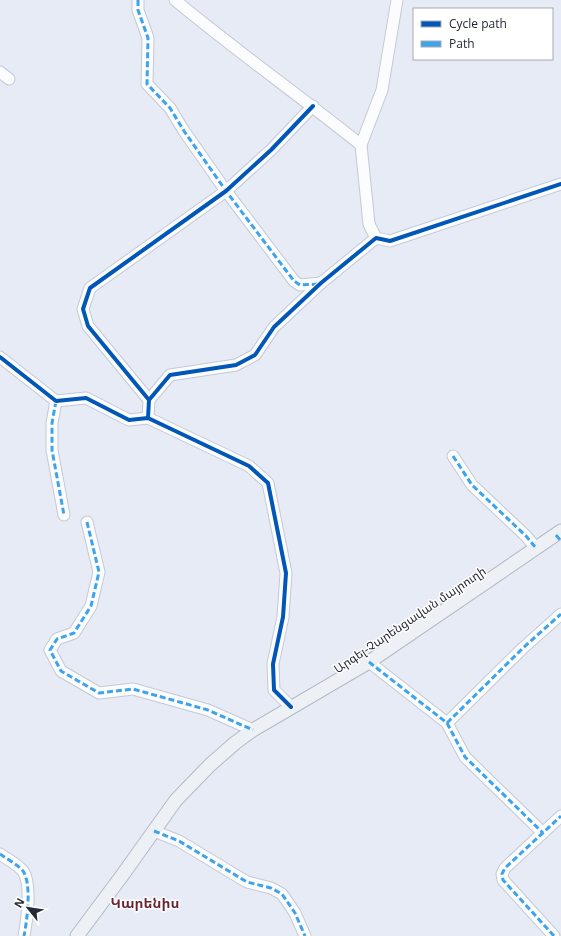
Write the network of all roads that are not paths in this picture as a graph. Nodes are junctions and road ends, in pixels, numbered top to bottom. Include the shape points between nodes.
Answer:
1 (138, 0) edge
2 (175, 0) edge
3 (396, 0) edge
4 (313, 106) junction
5 (361, 145) junction
6 (561, 184) edge
7 (226, 191) junction
8 (376, 238) junction
9 (321, 284) junction
10 (0, 357) edge
11 (149, 400) junction
12 (56, 401) junction
13 (148, 418) junction
14 (453, 456) dead end
15 (64, 515) dead end
16 (87, 522) dead end
17 (559, 536) edge
18 (536, 548) junction
19 (561, 614) edge
20 (369, 662) junction
21 (291, 707) junction
22 (447, 723) junction
23 (253, 730) junction
24 (561, 816) edge
25 (154, 831) junction
26 (543, 834) junction
27 (0, 854) edge
28 (24, 936) edge
29 (77, 936) edge
30 (305, 936) edge
31 (554, 936) edge

1 - 7 street via 138,10 148,38 147,84 170,108
2 - 4 street
3 - 5 street via 382,90
4 - 5 street
4 - 7 street via 271,150
5 - 8 street via 370,224
6 - 8 street via 390,241
7 - 9 street via 294,281 300,285
7 - 11 street via 90,288 83,309 88,326
8 - 9 street
9 - 11 street via 274,327 255,355 236,365 170,375
10 - 12 street
11 - 13 street
12 - 13 street via 86,398 129,420
12 - 15 street via 52,424 52,450
13 - 21 street via 249,466 268,483 286,574 283,617 273,664 274,690
14 - 18 street via 472,485
16 - 23 street via 99,572 91,606 74,633 57,639 50,650 61,671 99,694 133,689 208,710
17 - 18 main road, Արգել-Չարենցավան մայրուղի
18 - 20 main road, Արգել-Չարենցավան մայրուղի
19 - 22 street
20 - 21 main road, Արգել-Չարենցավան մայրուղի
20 - 22 street
21 - 23 main road, Արգել-Չարենցավան մայրուղի
22 - 26 street via 465,757
23 - 25 main road, Արգել-Չարենցավան մայրուղի via 210,765 176,800
24 - 26 street
25 - 29 main road, Արգել-Չարենցավան մայրուղի
25 - 30 street via 180,841 247,882 271,888 282,894 295,913
26 - 31 street via 505,868 502,874 503,880
27 - 28 street via 22,870 27,878

